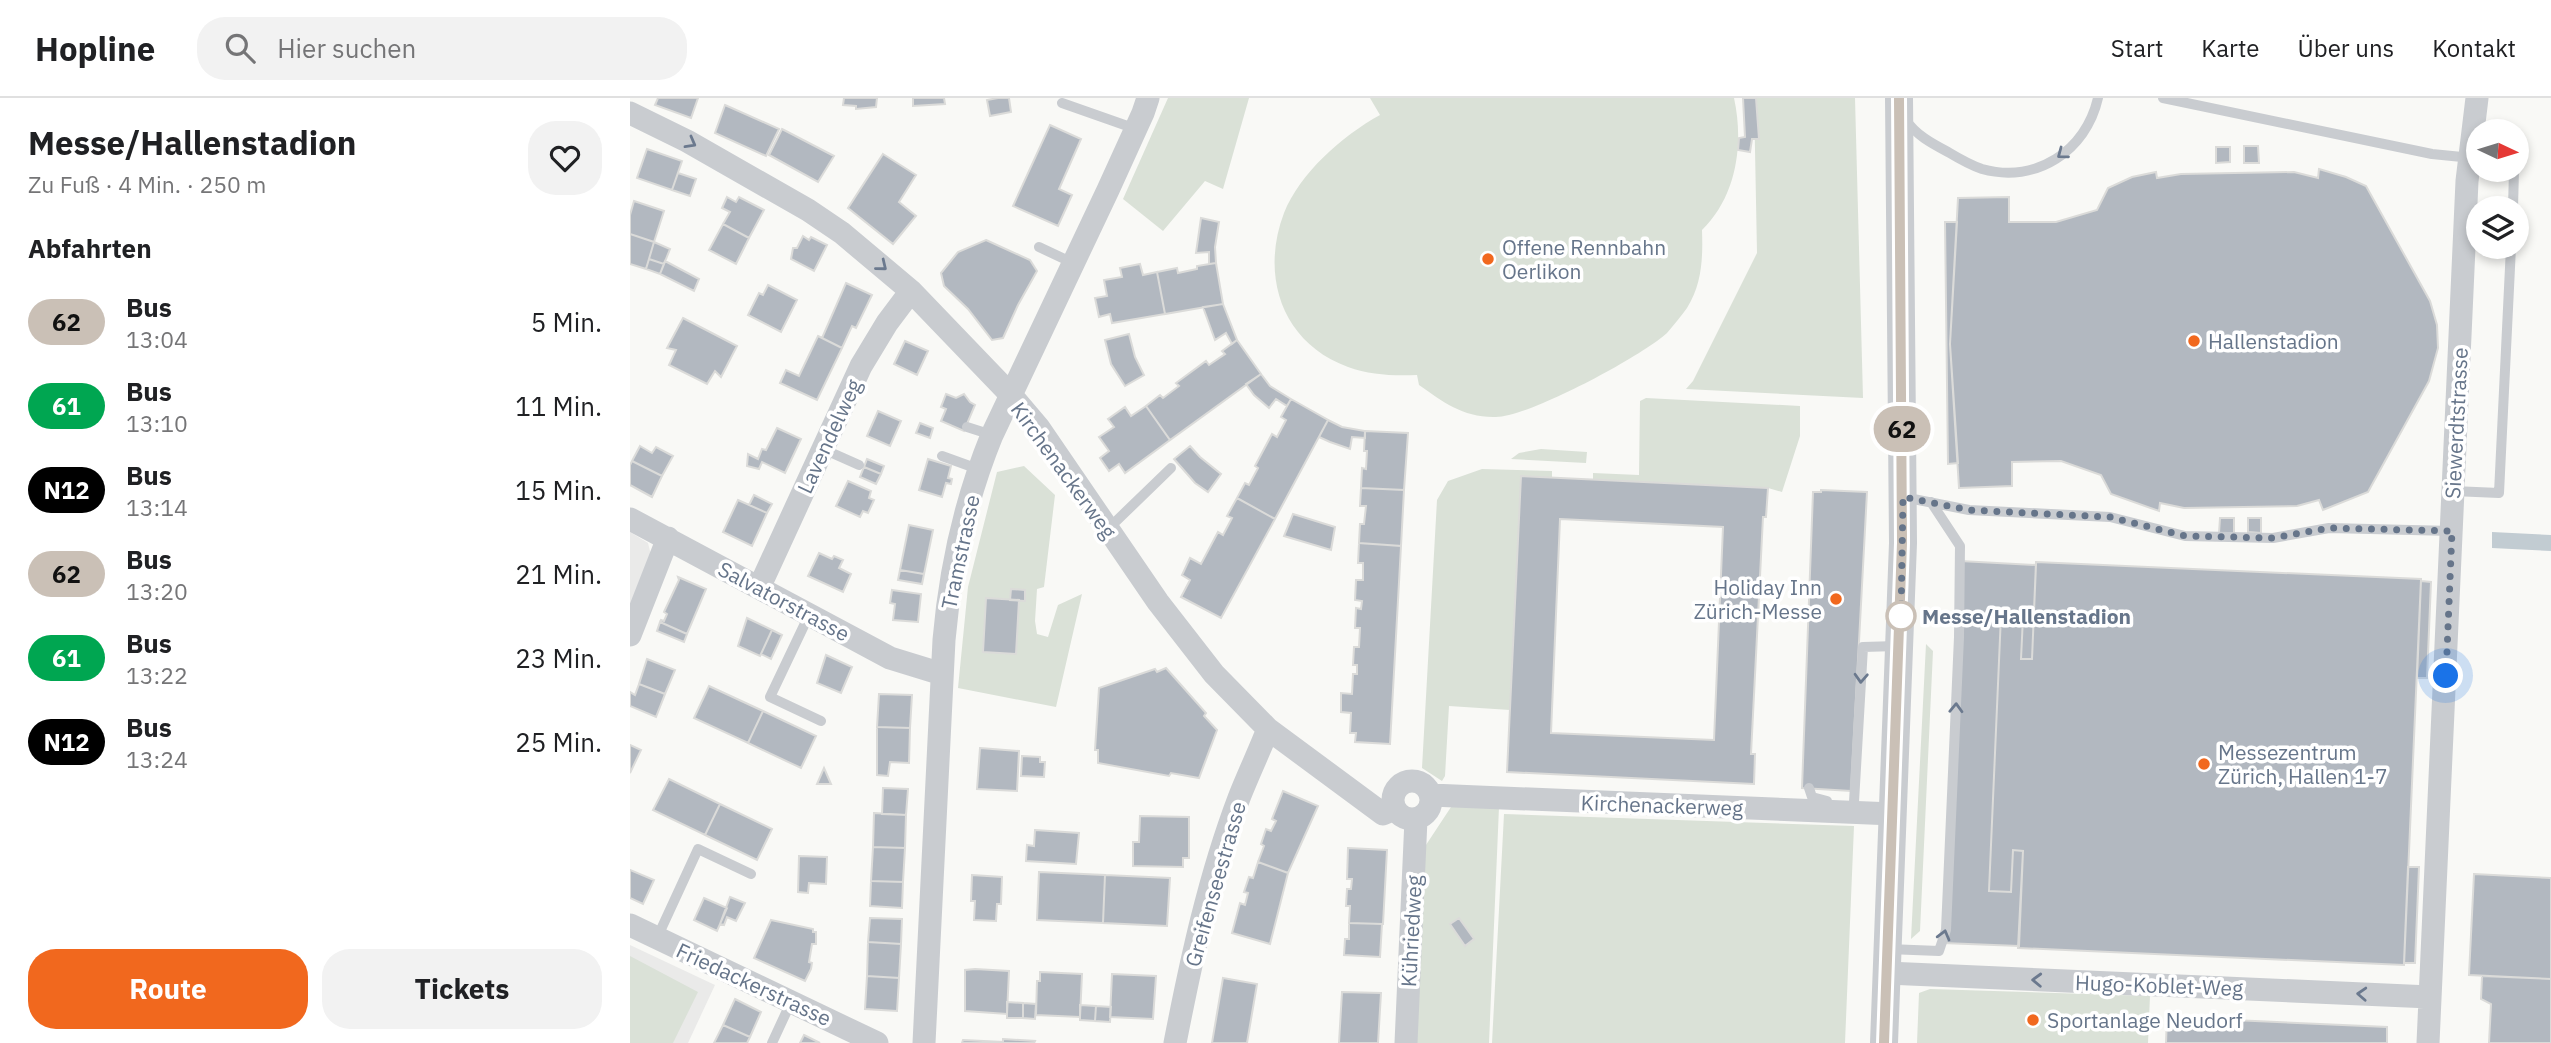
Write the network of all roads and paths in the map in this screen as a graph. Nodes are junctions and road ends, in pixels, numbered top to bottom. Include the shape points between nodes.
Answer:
1 (635, 98) edge
2 (1148, 98) edge
3 (2098, 98) edge
4 (2163, 98) edge
5 (2477, 98) edge
6 (1062, 103) dead end
7 (1899, 104) edge
8 (630, 113) edge
9 (2476, 119) edge
10 (1136, 129) junction
11 (2466, 158) edge
12 (2472, 182) edge
13 (1039, 247) dead end
14 (2510, 259) edge
15 (1073, 263) junction
16 (911, 291) junction
17 (1011, 395) junction
18 (967, 426) dead end
19 (992, 435) junction
20 (823, 449) junction
21 (942, 456) dead end
22 (859, 465) dead end
23 (1171, 468) dead end
24 (978, 469) junction
25 (2453, 491) junction
26 (1903, 497) junction
27 (1931, 502) junction
28 (630, 519) edge
29 (1108, 529) junction
30 (2452, 531) junction
31 (668, 538) junction
32 (759, 588) junction
33 (809, 615) junction
34 (630, 635) edge
35 (1900, 646) junction
36 (942, 674) junction
37 (821, 721) dead end
38 (1268, 729) junction
39 (1809, 788) dead end
40 (1431, 795) junction
41 (1854, 802) junction
42 (1893, 809) junction
43 (1406, 814) junction
44 (751, 874) dead end
45 (630, 925) edge
46 (657, 938) junction
47 (1887, 961) junction
48 (2430, 997) junction
49 (792, 1002) junction
50 (772, 1043) edge
51 (877, 1043) edge
52 (924, 1043) edge
53 (1175, 1043) edge
54 (1406, 1043) edge
55 (1884, 1043) edge
56 (2428, 1043) edge

1 - 8 street
2 - 10 street, Tramstrasse
3 -> 7 lane via 2090,124 2057,159 2026,171 1999,172 1981,168 1922,138
4 - 11 lane
5 - 9 street, Siewerdtstrasse
6 - 10 lane
7 - 26 street
8 -> 16 street, Kirchenackerweg via 808,210
10 - 15 street, Tramstrasse
12 - 25 street, Siewerdtstrasse
13 - 15 lane
14 - 25 lane via 2499,493
15 - 17 street, Tramstrasse
16 - 17 street, Kirchenackerweg
16 - 20 street, Lavendelweg via 861,366
17 - 19 street, Tramstrasse
17 - 29 street, Kirchenackerweg
18 - 19 lane
19 - 24 street, Tramstrasse
20 - 22 lane
20 - 32 street, Lavendelweg
21 - 24 lane
23 - 29 lane
24 - 36 street, Tramstrasse via 947,603
25 - 30 street, Siewerdtstrasse
26 - 27 lane
26 - 35 street
27 - 30 lane via 1969,510 2110,517 2185,536 2273,538 2329,528
47 -> 27 lane via 1939,951 1947,930 1960,546
28 - 31 street, Salvatorstrasse
29 - 38 street, Kirchenackerweg via 1214,674
30 - 48 street, Siewerdtstrasse via 2443,620
31 - 32 street, Salvatorstrasse
31 - 34 street
32 - 33 street, Salvatorstrasse
33 - 36 street, Salvatorstrasse via 890,658
33 - 37 lane via 770,697
35 -> 41 lane via 1863,647
35 - 42 street
36 - 52 street, Tramstrasse
38 - 43 street, Kirchenackerweg via 1383,814
38 - 53 street, Greifenseestrasse via 1239,800 1206,906
39 - 41 lane via 1818,800
40 - 42 street, Kirchenackerweg
40 - 43 street via 1427,813
40 - 43 street, Kirchenackerweg via 1424,785 1413,781 1399,787 1394,794
41 - 42 lane
42 - 47 street
43 - 54 street, Kühriedweg
44 - 46 lane via 698,849
45 - 46 street, Friedackerstrasse
46 - 49 street, Friedackerstrasse
48 -> 47 street, Hugo-Koblet-Weg
47 - 55 street
48 - 56 street, Siewerdtstrasse
49 - 50 lane
49 - 51 street, Friedackerstrasse

